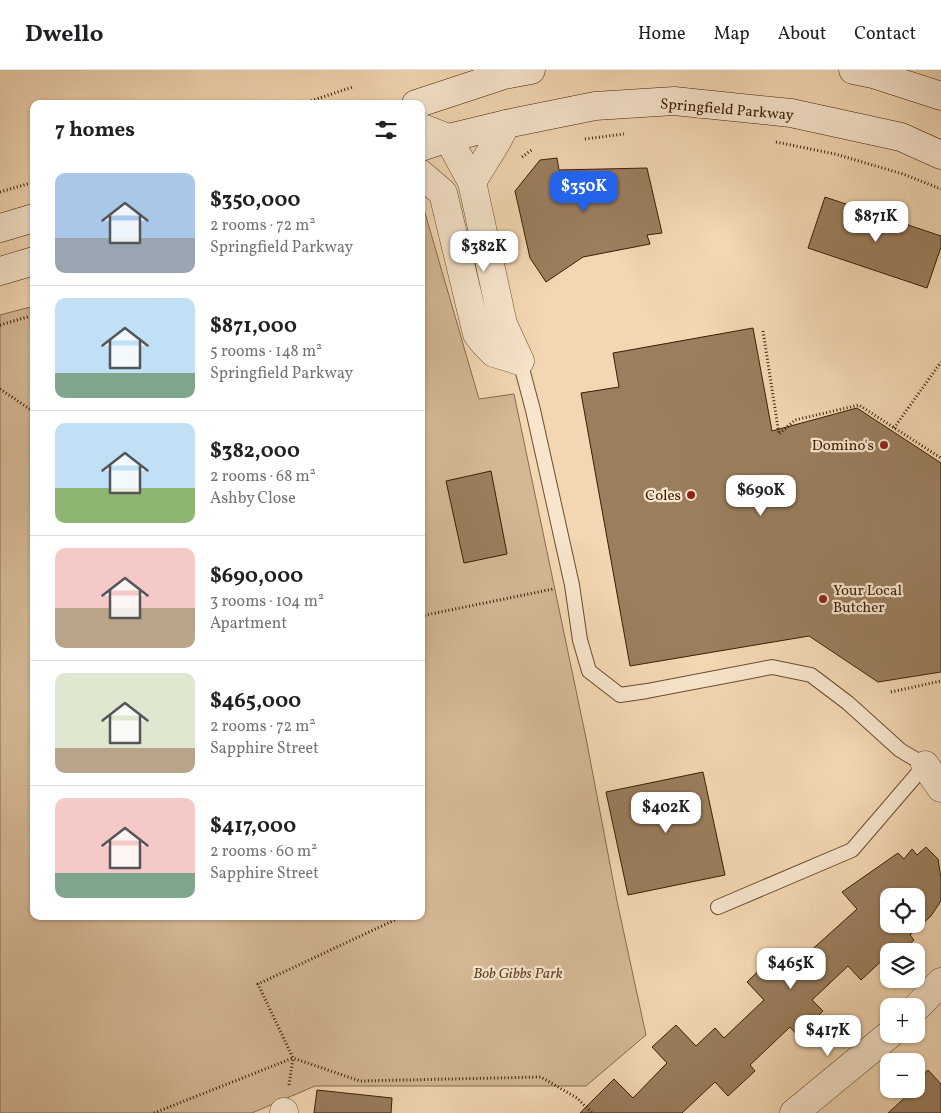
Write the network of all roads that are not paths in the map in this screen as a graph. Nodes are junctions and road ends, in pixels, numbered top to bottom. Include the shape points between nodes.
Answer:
1 (531, 70) edge
2 (853, 70) edge
3 (507, 73) edge
4 (941, 96) edge
5 (425, 101) edge
6 (506, 124) junction
7 (425, 129) edge
8 (448, 138) junction
9 (425, 146) edge
10 (941, 155) edge
11 (425, 177) edge
12 (472, 182) junction
13 (30, 219) edge
14 (0, 228) edge
15 (30, 262) edge
16 (0, 271) edge
17 (520, 361) junction
18 (933, 768) edge
19 (941, 788) edge
20 (718, 907) dead end
21 (941, 982) edge
22 (925, 999) edge
23 (880, 1042) edge
24 (794, 1113) edge

1 - 3 main road
2 - 4 main road
3 - 5 main road
6 - 8 main road, Springfield Parkway
6 - 10 main road, Springfield Parkway via 595,106 674,101 791,113 900,137
6 - 12 main road
7 - 8 main road
8 - 9 main road, Springfield Parkway
8 - 12 main road
11 - 17 main road via 443,193 477,334 494,353
12 - 17 main road via 503,324
13 - 14 main road
15 - 16 main road
17 - 18 lane via 589,672 620,695 772,668 811,675 900,750
18 - 19 main road
18 - 20 lane via 852,850
21 - 22 main road
23 - 24 main road

